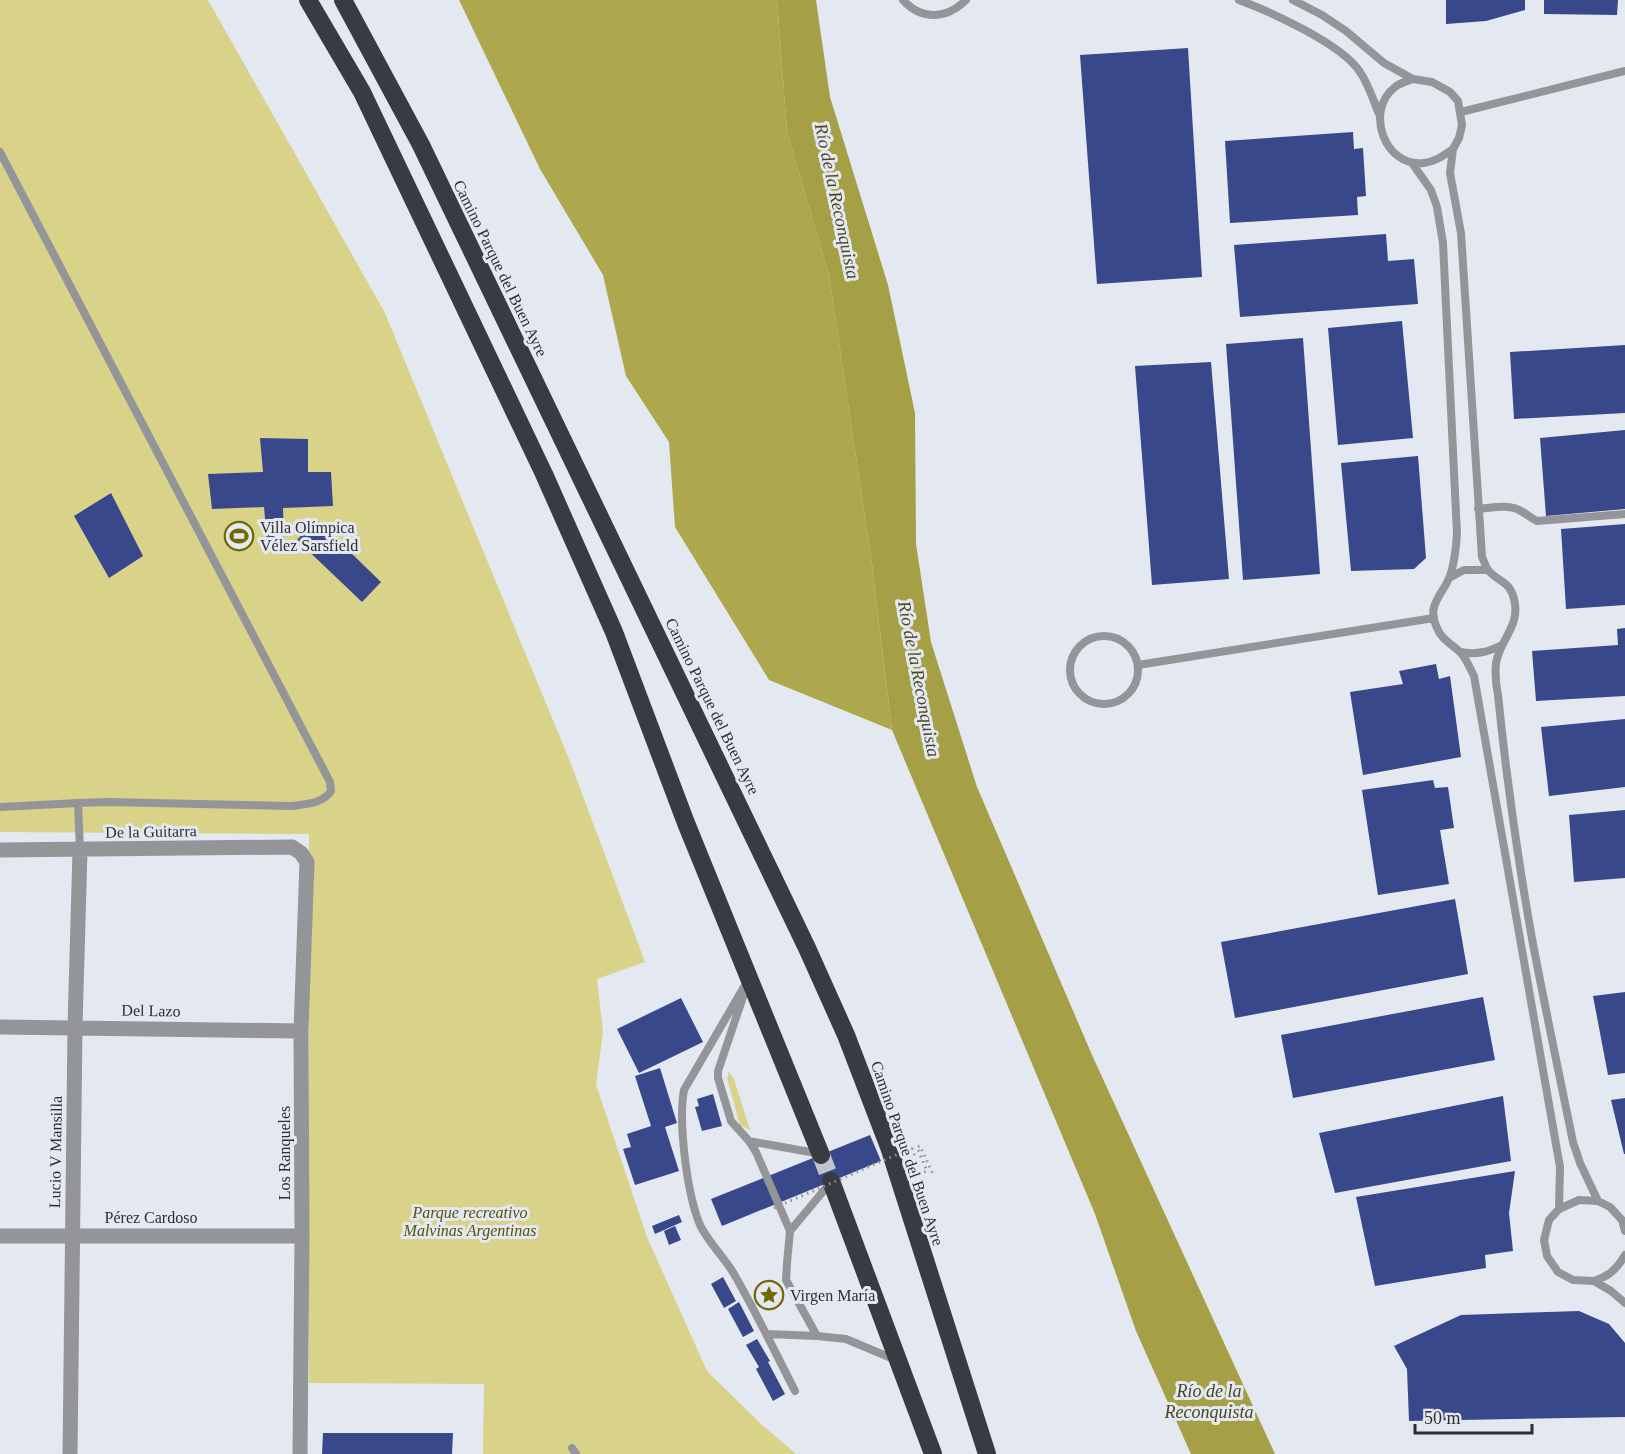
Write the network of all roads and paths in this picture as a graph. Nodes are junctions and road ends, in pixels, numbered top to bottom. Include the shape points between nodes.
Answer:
1 (308, 0) edge
2 (343, 0) edge
3 (903, 0) edge
4 (966, 0) edge
5 (1239, 0) edge
6 (1293, 0) edge
7 (1625, 71) edge
8 (1413, 79) junction
9 (1461, 112) junction
10 (1379, 114) junction
11 (1453, 149) junction
12 (0, 152) edge
13 (1412, 163) junction
14 (1478, 509) junction
15 (1625, 514) edge
16 (1488, 570) junction
17 (1449, 578) junction
18 (1434, 618) junction
19 (1502, 645) junction
20 (1460, 652) junction
21 (1138, 665) junction
22 (78, 803) junction
23 (0, 807) edge
24 (0, 850) edge
25 (80, 850) junction
26 (301, 853) joint
27 (749, 977) junction
28 (0, 1027) edge
29 (75, 1027) junction
30 (301, 1031) junction
31 (749, 1141) junction
32 (821, 1155) joint
33 (934, 1176) dead end
34 (831, 1181) joint
35 (1598, 1201) junction
36 (774, 1208) dead end
37 (1559, 1209) junction
38 (790, 1231) junction
39 (1625, 1232) edge
40 (72, 1235) junction
41 (0, 1236) edge
42 (302, 1236) junction
43 (1625, 1254) edge
44 (1594, 1281) junction
45 (1625, 1303) edge
46 (766, 1334) junction
47 (817, 1336) junction
48 (899, 1362) junction
49 (795, 1391) dead end
50 (70, 1454) edge
51 (300, 1454) edge
52 (933, 1454) edge
53 (987, 1454) edge

1 - 27 highway via 362,92 544,474 614,632
2 - 53 highway, Camino Parque del Buen Ayre via 421,145 846,1035 889,1147
3 - 4 lane via 922,15 940,16
5 - 10 lane via 1290,22 1348,59 1359,71
6 - 8 lane via 1322,15 1384,63
7 - 9 lane
8 - 9 lane via 1432,82 1450,92
8 - 10 lane via 1396,86
9 - 11 lane via 1462,125
10 - 13 lane via 1382,135 1389,147
11 - 13 lane via 1426,164
11 - 14 lane via 1450,173 1461,233
12 - 22 lane via 323,765 331,791 326,798 292,807
13 - 17 lane via 1431,190 1443,243 1457,534
14 - 15 lane via 1510,507 1537,521
14 - 16 lane via 1482,557
16 - 17 lane via 1464,570
16 - 19 lane via 1507,585 1515,602 1512,631
17 - 18 lane via 1434,605
18 - 20 lane via 1440,633
18 - 21 lane
19 - 20 lane via 1486,652
19 - 35 lane via 1496,663 1496,683 1531,932 1573,1142
20 - 37 lane via 1474,676 1560,1167
21 - 21 lane via 1126,644 1116,638 1093,637 1082,643 1072,658 1070,675 1079,694 1098,704 1109,704 1119,701 1134,686
22 - 23 lane
22 - 25 lane
24 - 25 street, De la Guitarra
25 - 26 street, De la Guitarra via 292,847
25 - 29 street, Lucio V Mansilla
26 - 30 street, Los Ranqueles via 307,862
27 - 31 lane via 718,1078 731,1121
27 - 32 highway
27 - 46 lane via 684,1090 681,1105 687,1174 701,1227 733,1273
28 - 29 street, Del Lazo
29 - 30 street, Del Lazo
29 - 40 street, Lucio V Mansilla
30 - 42 street, Los Ranqueles
31 - 32 lane
31 - 38 lane
33 - 36 path, bridge via 920,1146 917,1147 927,1171 921,1173 912,1148
34 - 38 lane
34 - 48 highway
35 - 37 lane via 1579,1200
35 - 39 lane via 1622,1220
37 - 44 lane via 1550,1220 1544,1240 1547,1256 1558,1272 1573,1280
38 - 47 lane via 786,1280
40 - 41 street, Pérez Cardoso
40 - 42 street, Pérez Cardoso
40 - 50 street, Lucio V Mansilla
42 - 51 street, Los Ranqueles
43 - 44 lane via 1612,1272
44 - 45 lane
46 - 47 lane
46 - 49 lane
47 - 48 lane via 846,1339
48 - 52 highway

